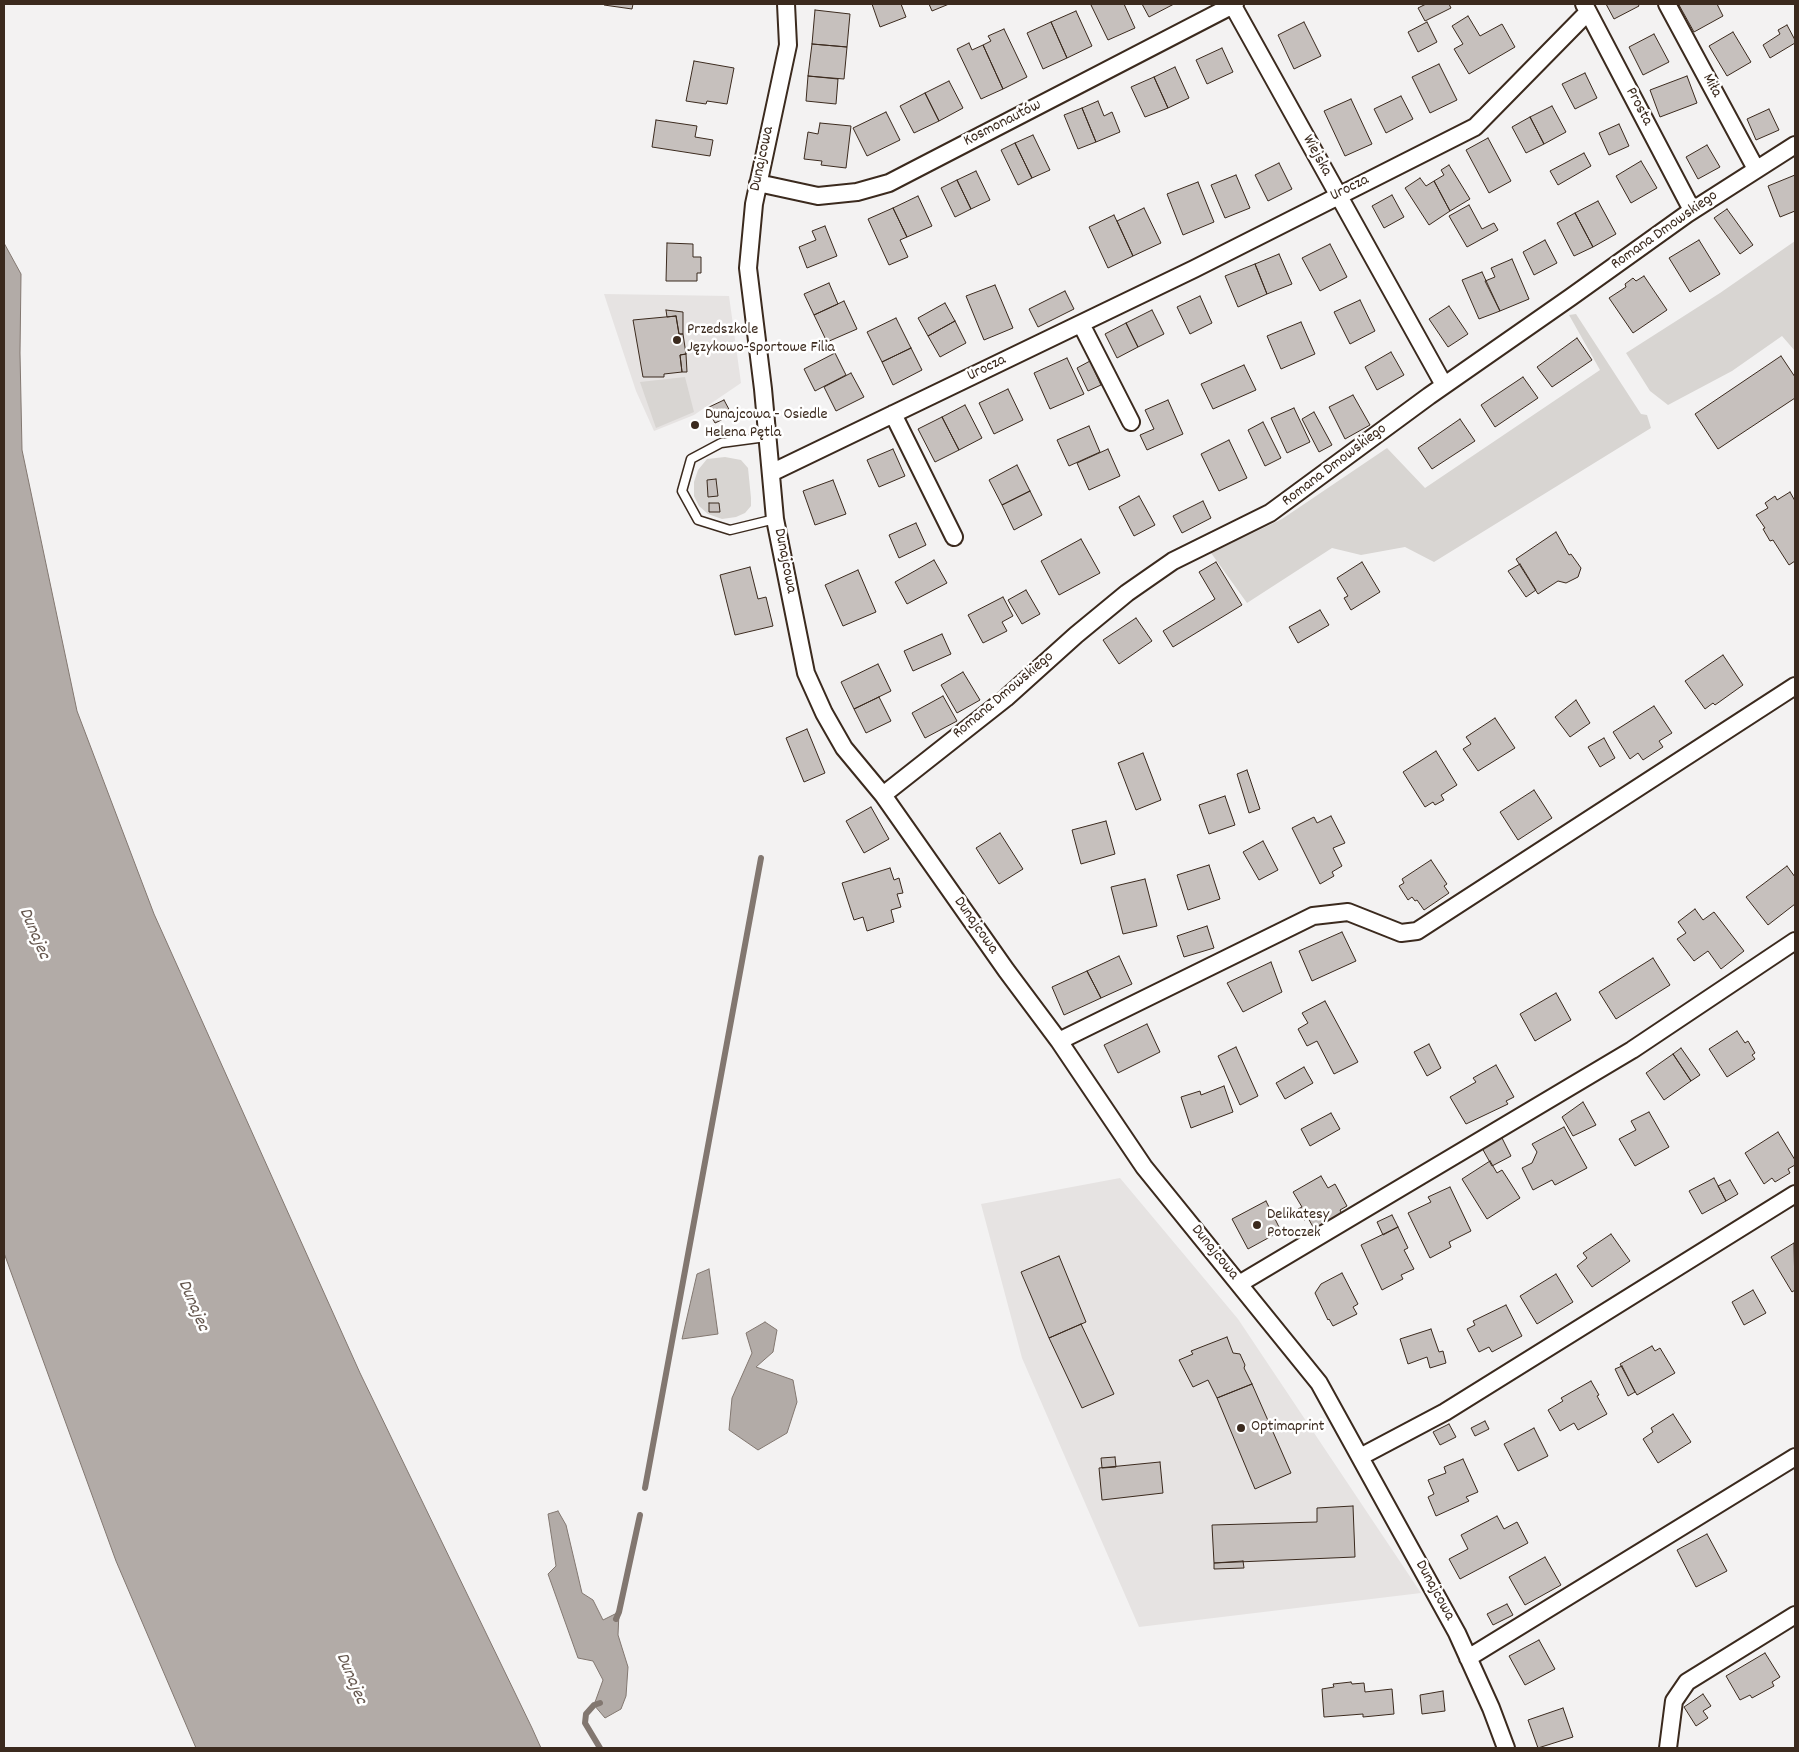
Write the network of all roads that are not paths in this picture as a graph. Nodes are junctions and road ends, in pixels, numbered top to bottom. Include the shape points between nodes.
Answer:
1 (786, 4) edge
2 (1234, 4) edge
3 (1667, 4) edge
4 (1586, 8) edge
5 (1795, 145) edge
6 (1756, 169) junction
7 (758, 183) junction
8 (1337, 195) junction
9 (1692, 210) junction
10 (1081, 324) junction
11 (1444, 385) junction
12 (893, 414) junction
13 (1131, 422) dead end
14 (766, 437) junction
15 (771, 472) junction
16 (775, 519) junction
17 (954, 537) dead end
18 (1795, 686) edge
19 (883, 795) junction
20 (1795, 941) edge
21 (1059, 1041) junction
22 (1795, 1194) edge
23 (1239, 1284) junction
24 (1795, 1456) edge
25 (1360, 1457) junction
26 (1795, 1615) edge
27 (1468, 1658) junction
28 (1506, 1748) edge
29 (1668, 1748) edge

1 - 7 street, Dunajcowa via 788,45
2 - 7 street, Kosmonautów via 889,183 856,192 818,196
2 - 8 street, Wiejska
3 - 6 street, Miła
4 - 8 street, Urocza via 1475,127
4 - 9 street, Prosta
5 - 6 street, Romana Dmowskiego
6 - 9 street, Romana Dmowskiego
7 - 14 street, Dunajcowa via 748,268
8 - 10 street, Urocza
8 - 11 street, Wiejska
9 - 11 street, Romana Dmowskiego
10 - 12 street, Urocza
10 - 13 street
11 - 19 street, Romana Dmowskiego via 1270,513 1173,561 1127,594 1006,698
12 - 15 street, Urocza
12 - 17 street
14 - 15 street, Dunajcowa
14 - 16 lane via 721,443 692,459 682,491 698,520 730,530
15 - 16 street, Dunajcowa
16 - 19 street, Dunajcowa via 806,673 844,748
18 - 21 street via 1417,931 1401,933 1348,912 1313,916
19 - 21 street, Dunajcowa
20 - 23 street via 1632,1050
21 - 23 street, Dunajcowa via 1144,1167
22 - 25 street via 1445,1412
23 - 25 street, Dunajcowa via 1319,1383
24 - 27 street
25 - 27 street, Dunajcowa
26 - 29 street via 1687,1682 1674,1701
27 - 28 street, Dunajcowa

